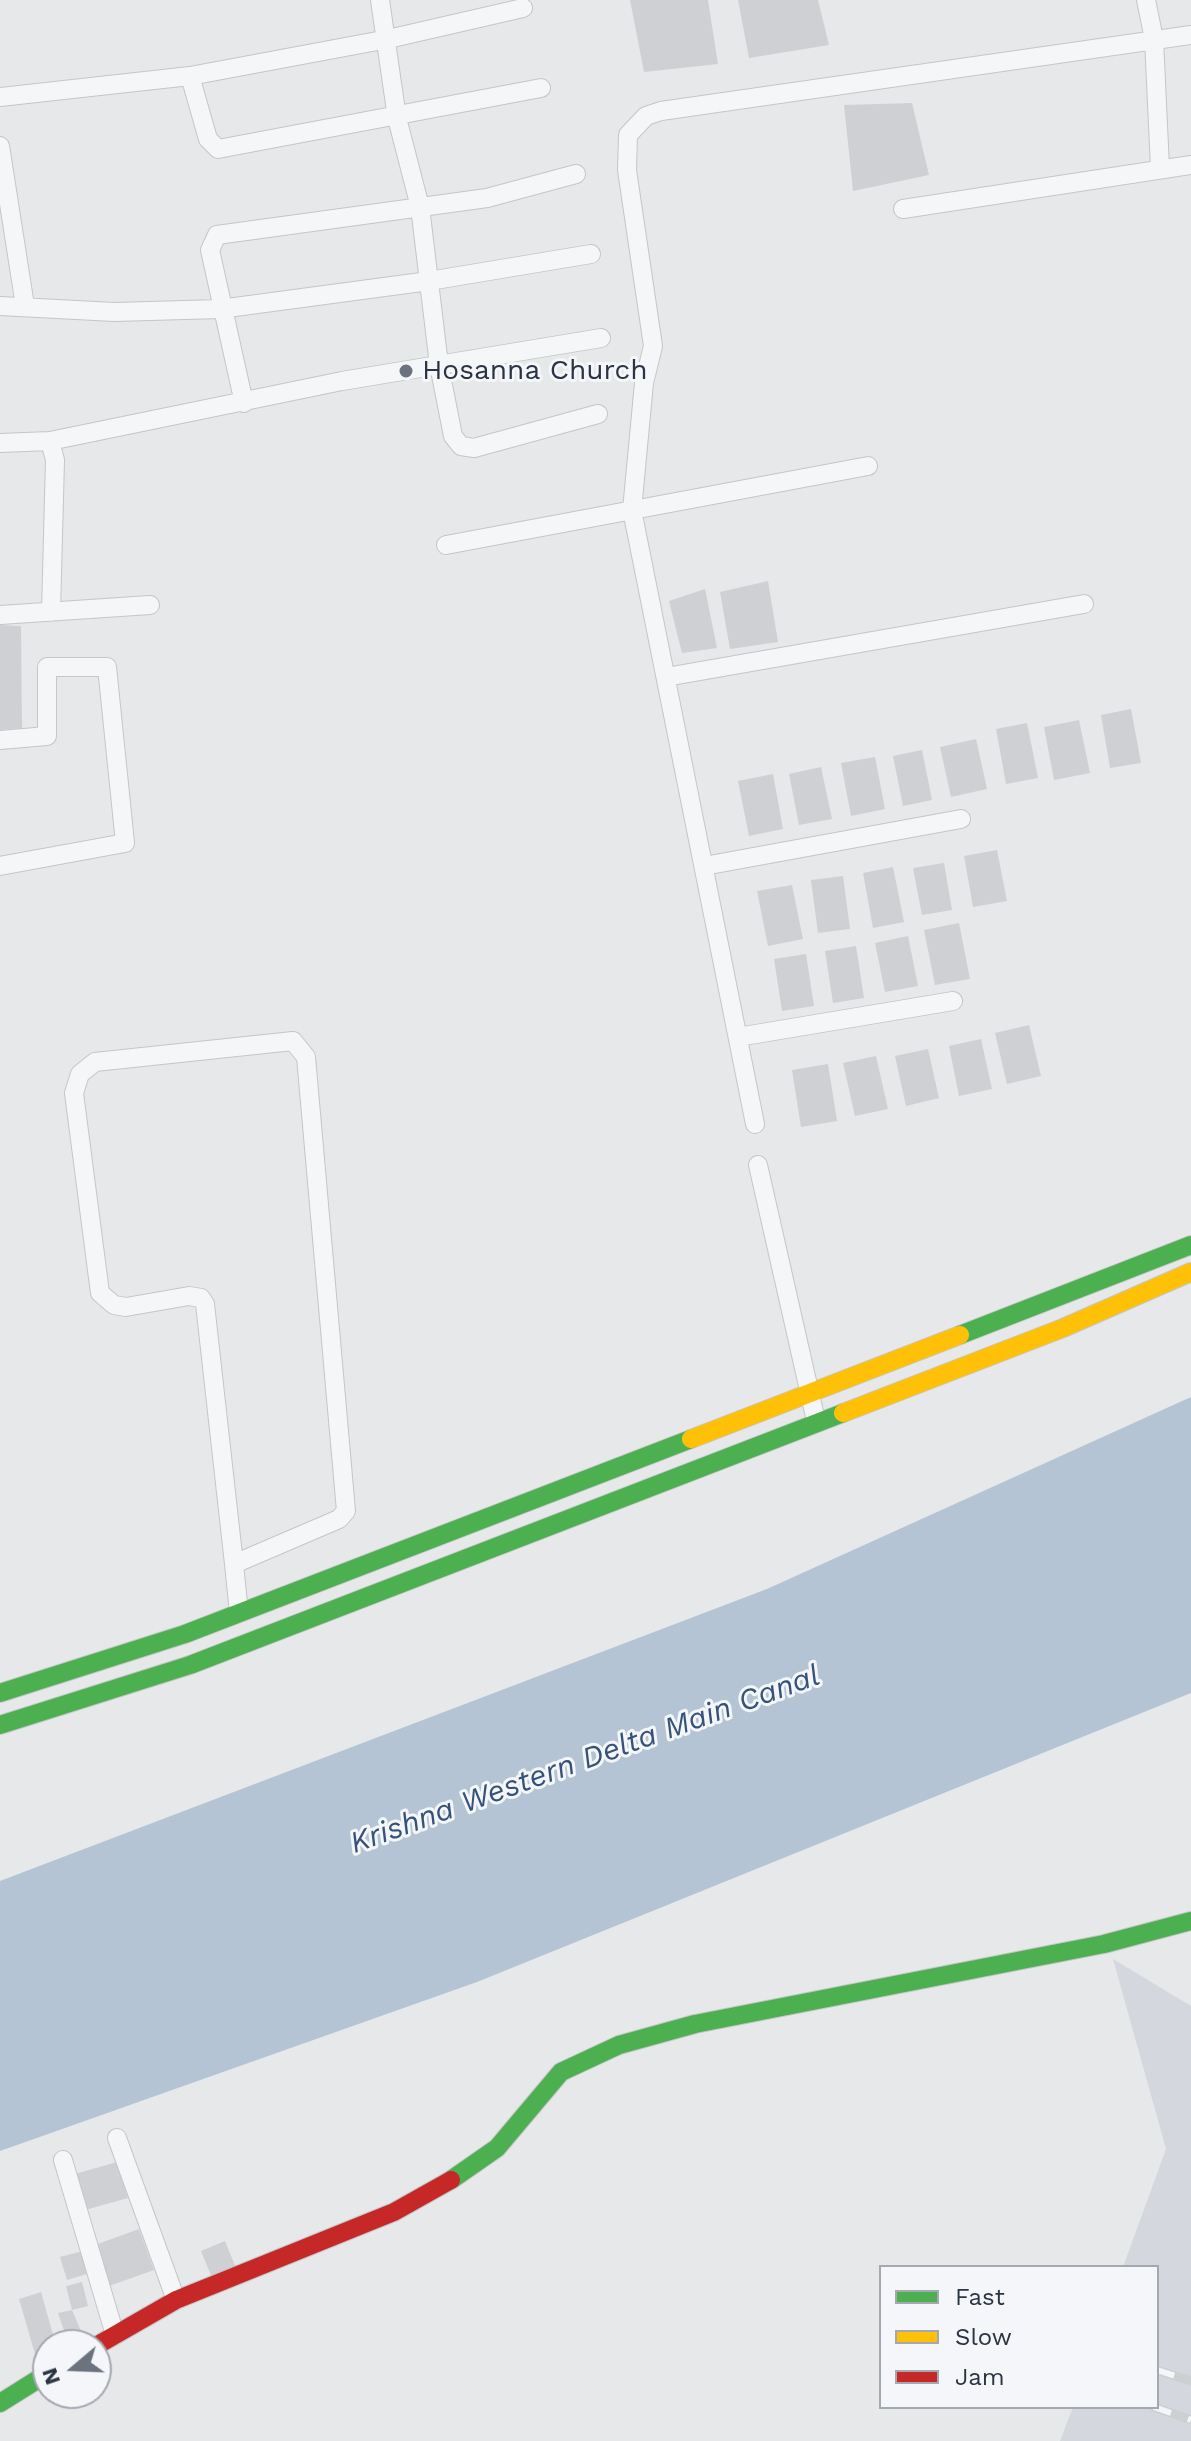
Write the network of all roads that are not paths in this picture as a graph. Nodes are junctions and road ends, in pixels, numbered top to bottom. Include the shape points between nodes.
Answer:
1 (380, 0) edge
2 (1146, 0) edge
3 (523, 8) dead end
4 (1191, 35) edge
5 (388, 39) junction
6 (1154, 39) junction
7 (190, 76) junction
8 (541, 88) dead end
9 (0, 97) edge
10 (397, 118) junction
11 (0, 146) edge
12 (1191, 165) edge
13 (1160, 168) junction
14 (576, 174) dead end
15 (420, 207) junction
16 (903, 209) dead end
17 (591, 254) dead end
18 (429, 281) junction
19 (0, 306) edge
20 (25, 306) junction
21 (220, 309) junction
22 (601, 338) dead end
23 (439, 365) junction
24 (244, 403) junction
25 (598, 414) dead end
26 (50, 441) junction
27 (0, 443) edge
28 (868, 466) dead end
29 (632, 510) junction
30 (446, 545) dead end
31 (1084, 604) dead end
32 (150, 605) dead end
33 (51, 612) junction
34 (0, 615) edge
35 (666, 677) junction
36 (0, 740) edge
37 (961, 819) dead end
38 (0, 866) edge
39 (704, 866) junction
40 (953, 1001) dead end
41 (738, 1037) junction
42 (755, 1124) dead end
43 (758, 1165) dead end
44 (1191, 1245) edge
45 (1191, 1272) edge
46 (1090, 1286) junction
47 (1100, 1312) junction
48 (810, 1393) junction
49 (816, 1421) junction
50 (234, 1564) junction
51 (346, 1573) junction
52 (355, 1602) junction
53 (239, 1613) junction
54 (0, 1693) edge
55 (0, 1725) edge
56 (1191, 1921) edge
57 (117, 2138) dead end
58 (63, 2160) dead end
59 (176, 2300) junction
60 (115, 2335) junction
61 (112, 2337) edge
62 (32, 2383) edge
63 (0, 2403) edge

1 - 5 street
2 - 6 street
3 - 5 street
4 - 6 street
5 - 7 street
5 - 10 street
6 - 13 street
6 - 29 street via 661,111 635,125 628,135 627,170 653,346 644,383
7 - 9 street
7 - 10 street via 208,139 218,149
8 - 10 street
10 - 15 street
11 - 20 street
12 - 13 street
13 - 16 street
14 - 15 street via 487,198
15 - 18 street
15 - 21 street via 217,235 210,250
17 - 18 street
18 - 21 street
18 - 23 street
19 - 20 street
20 - 21 street via 114,312
21 - 24 street
22 - 23 street
23 - 24 street
23 - 25 street via 453,436 461,446 474,448
24 - 26 street
26 - 27 street
26 - 33 street via 55,460
28 - 29 street
29 - 30 street
29 - 35 street
31 - 35 street
32 - 33 street
33 - 34 street
35 - 39 street
36 - 38 street via 47,736 47,667 107,667 125,843
37 - 39 street
39 - 41 street
40 - 41 street
41 - 42 street
43 - 48 street
44 - 46 main road
45 - 47 main road
46 - 47 main road
46 - 48 main road
47 - 49 main road
48 - 49 street
48 - 51 main road
49 - 52 main road
50 - 50 street via 339,1519 346,1511 306,1057 293,1041 95,1062 80,1074 74,1093 100,1293 126,1307 189,1296 205,1304
50 - 53 street
51 - 52 main road
51 - 53 main road
52 - 55 main road via 190,1665
53 - 54 main road
56 - 59 main road via 1104,1944 695,2024 619,2045 561,2072 497,2148 447,2183 394,2212
57 - 59 street
58 - 60 street
59 - 60 main road
60 - 61 main road
62 - 63 main road

